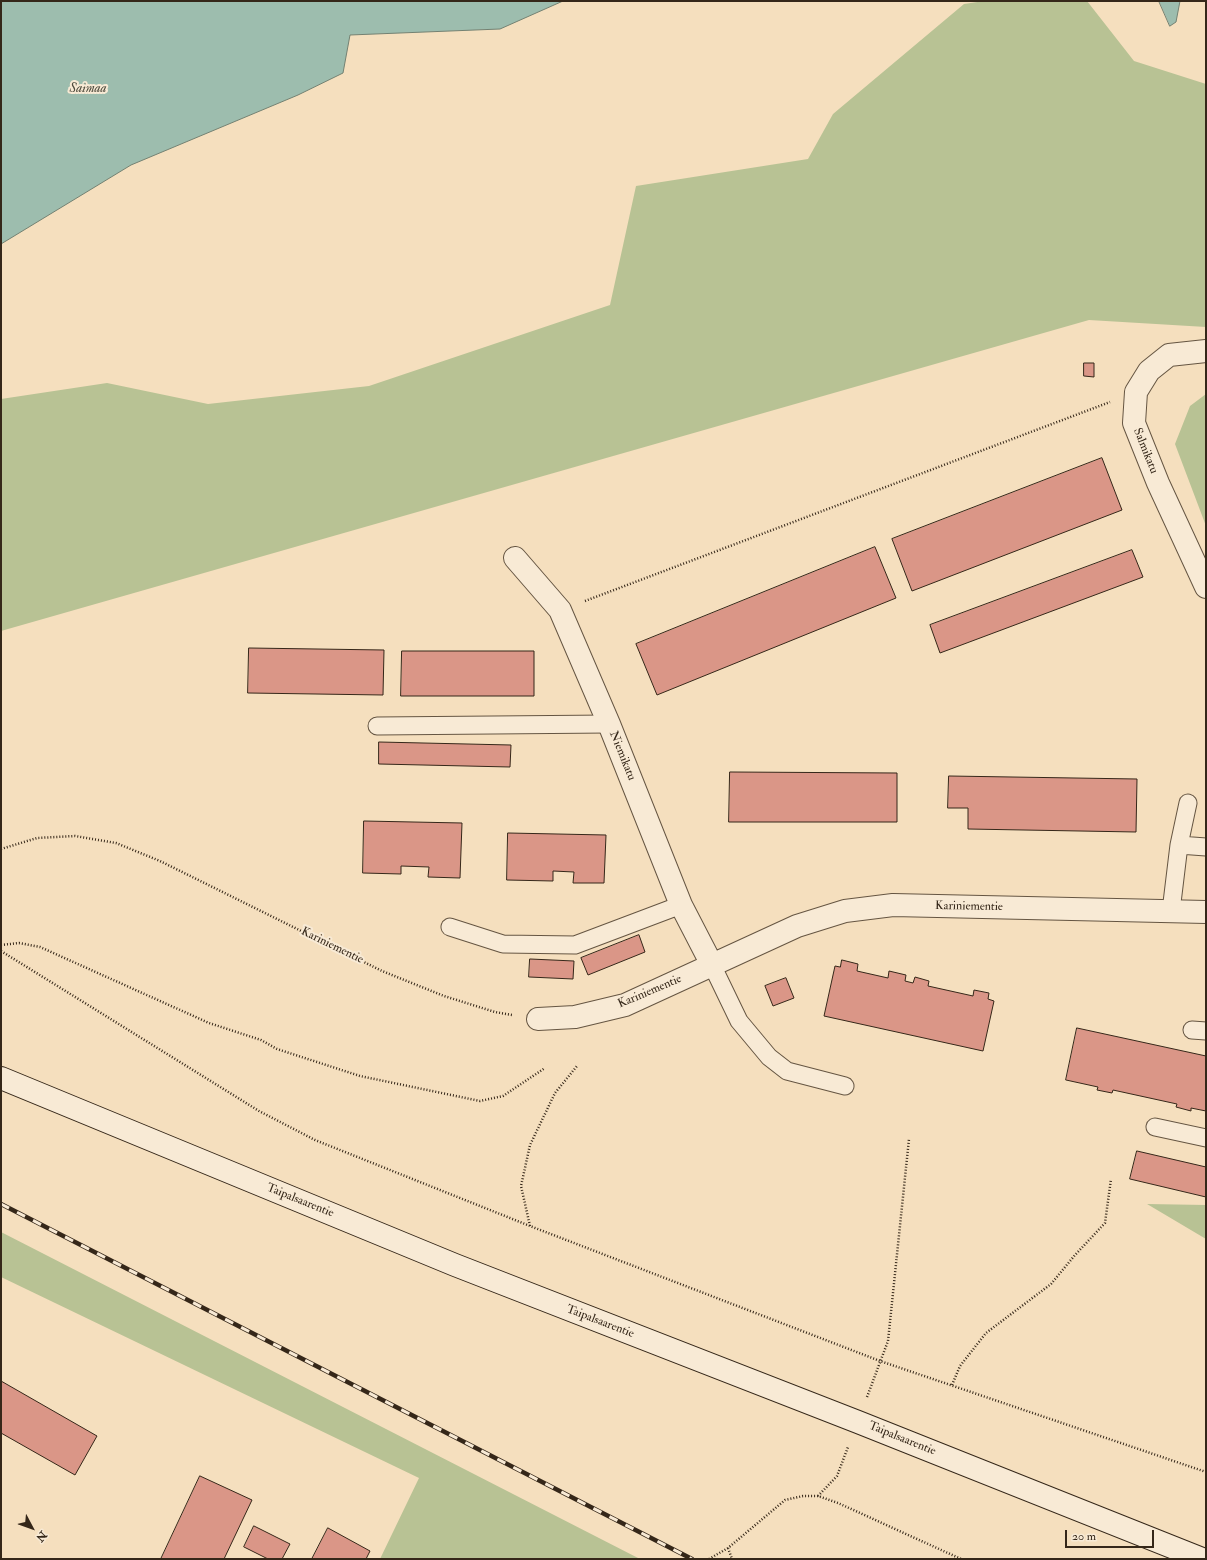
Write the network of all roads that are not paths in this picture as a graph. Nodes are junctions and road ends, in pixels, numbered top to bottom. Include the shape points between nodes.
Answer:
1 (1206, 351) edge
2 (515, 558) dead end
3 (1206, 587) edge
4 (609, 724) junction
5 (377, 726) dead end
6 (1188, 803) dead end
7 (1179, 845) junction
8 (1206, 846) edge
9 (681, 905) junction
10 (1171, 911) junction
11 (1206, 912) edge
12 (450, 927) dead end
13 (712, 965) junction
14 (538, 1019) road end
15 (1, 1078) edge
16 (846, 1086) dead end
17 (1155, 1127) dead end
18 (1206, 1138) edge
19 (1085, 1512) junction
20 (1181, 1559) edge
21 (1202, 1559) edge

1 - 3 street, Salmikatu via 1169,354 1149,371 1136,392 1134,423 1158,483
2 - 4 street, Niemikatu via 560,610
4 - 5 lane
4 - 9 street, Niemikatu
6 - 7 lane
7 - 8 lane
7 - 10 lane
9 - 12 lane via 575,945 503,944
9 - 13 street, Niemikatu
10 - 11 street, Kariniementie
10 - 13 street, Kariniementie via 893,905 845,911 797,926
13 - 14 street, Kariniementie via 625,1005 575,1017
13 - 16 lane via 739,1020 769,1057 787,1071
15 - 19 street, Taipalsaarentie via 454,1265
17 - 18 lane
19 - 20 street
19 - 21 street, Taipalsaarentie

